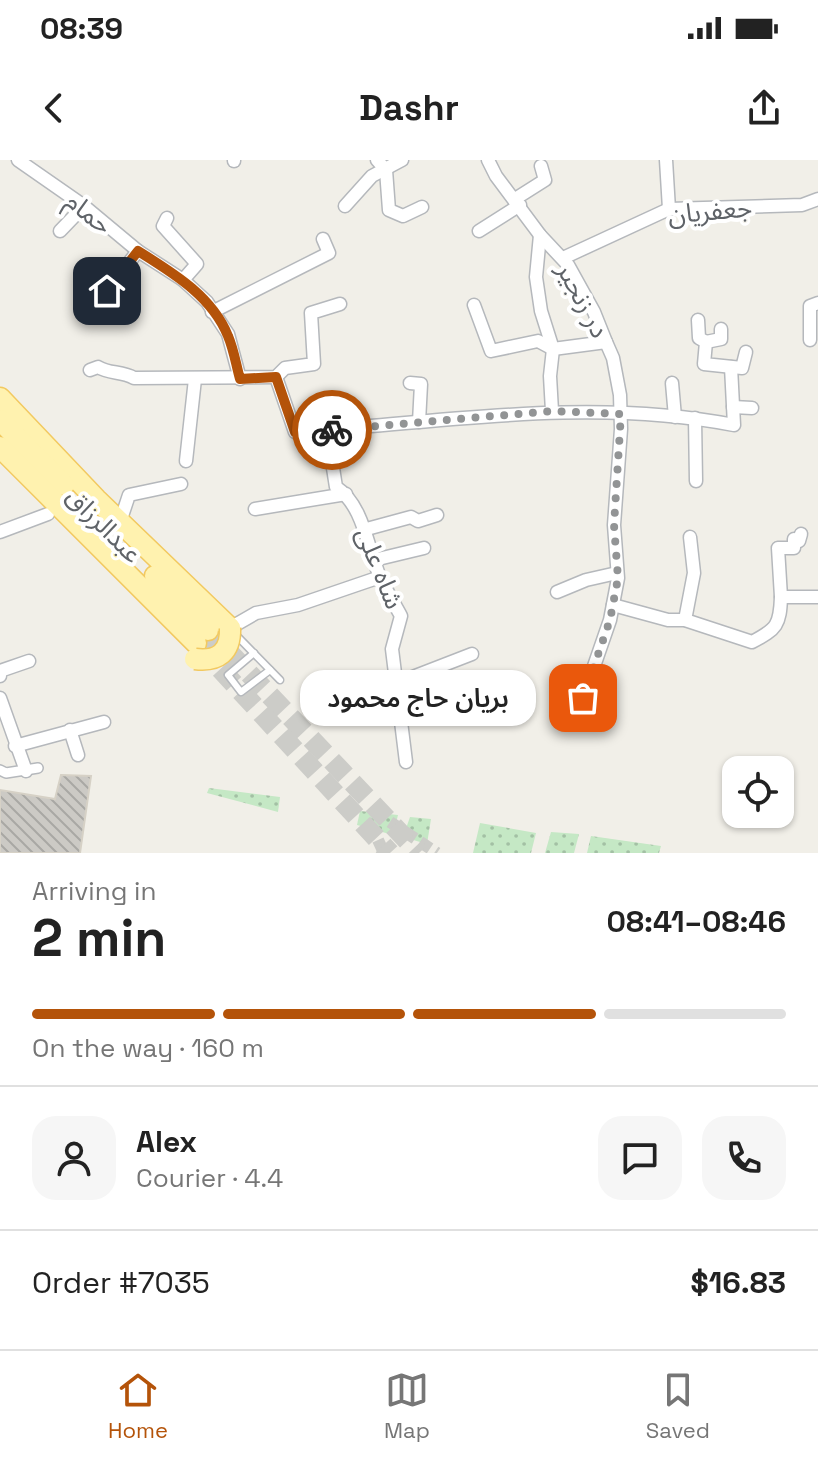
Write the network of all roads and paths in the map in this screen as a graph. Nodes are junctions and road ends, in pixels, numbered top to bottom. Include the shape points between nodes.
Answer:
1 (402, 160) edge
2 (488, 160) edge
3 (666, 160) edge
4 (28, 163) edge
5 (382, 165) edge
6 (541, 166) dead end
7 (818, 199) edge
8 (517, 202) junction
9 (84, 206) junction
10 (345, 206) dead end
11 (422, 207) dead end
12 (669, 209) junction
13 (167, 218) dead end
14 (60, 231) dead end
15 (479, 231) dead end
16 (540, 235) junction
17 (323, 239) dead end
18 (138, 251) junction
19 (563, 258) junction
20 (183, 280) junction
21 (107, 291) dead end
22 (818, 303) edge
23 (340, 304) dead end
24 (474, 305) dead end
25 (212, 312) junction
26 (698, 320) dead end
27 (721, 329) dead end
28 (810, 340) dead end
29 (606, 342) junction
30 (706, 342) junction
31 (553, 349) junction
32 (746, 352) dead end
33 (731, 367) junction
34 (90, 370) dead end
35 (276, 377) junction
36 (195, 379) junction
37 (240, 379) junction
38 (410, 383) dead end
39 (672, 383) dead end
40 (0, 398) edge
41 (733, 407) junction
42 (752, 408) dead end
43 (552, 411) junction
44 (621, 414) junction
45 (675, 417) junction
46 (695, 418) junction
47 (0, 420) edge
48 (419, 422) junction
49 (327, 430) junction
50 (0, 447) edge
51 (186, 461) dead end
52 (0, 465) edge
53 (696, 481) dead end
54 (181, 484) dead end
55 (346, 494) junction
56 (255, 509) dead end
57 (48, 514) junction
58 (437, 515) dead end
59 (120, 522) junction
60 (363, 530) junction
61 (0, 532) edge
62 (801, 534) dead end
63 (690, 537) dead end
64 (424, 548) dead end
65 (374, 560) junction
66 (617, 573) junction
67 (380, 577) junction
68 (557, 592) dead end
69 (781, 597) junction
70 (818, 597) edge
71 (613, 605) junction
72 (685, 620) junction
73 (230, 628) junction
74 (200, 644) junction
75 (254, 653) junction
76 (472, 654) dead end
77 (29, 661) dead end
78 (270, 670) junction
79 (0, 676) edge
80 (280, 680) dead end
81 (396, 680) junction
82 (0, 698) edge
83 (583, 698) dead end
84 (104, 722) dead end
85 (70, 730) junction
86 (15, 746) junction
87 (78, 755) dead end
88 (406, 762) dead end
89 (32, 770) joint
90 (3, 772) edge
91 (0, 786) edge

1 - 5 street
2 - 8 street, در زنجیر
3 - 12 street
4 - 9 street, حمام
5 - 10 street
5 - 11 street via 389,210 403,216
6 - 8 street via 545,180
7 - 12 street, جعفریان via 802,205
8 - 15 street
8 - 16 street, در زنجیر
9 - 14 street
9 - 18 street, حمام
12 - 19 street, جعفریان
13 - 20 street via 163,226 197,264
16 - 19 street, در زنجیر
16 - 31 street via 536,277
17 - 25 street via 329,253
18 - 20 street, حمام
18 - 21 street
19 - 29 street, در زنجیر
20 - 25 street, حمام
22 - 28 street via 810,306
23 - 35 street via 311,313 314,364 285,368
24 - 31 street via 491,351 538,341
25 - 37 street, حمام via 228,334
26 - 30 street via 699,338
27 - 30 street via 721,339
29 - 31 street
29 - 44 street, در زنجیر
30 - 33 street via 704,364
31 - 43 street
32 - 33 street via 742,368
33 - 41 street
34 - 36 street via 122,371 134,378
35 - 37 street
35 - 49 street via 295,432 303,436
36 - 37 street
36 - 51 street
38 - 48 street via 421,384
39 - 45 street
40 - 59 main road
41 - 42 street
41 - 46 street via 734,425
43 - 44 street
43 - 48 street
44 - 45 street
44 - 66 street, در زنجیر via 614,525
45 - 46 street
46 - 53 street
47 - 74 main road, عبدالرزاق
48 - 49 street
49 - 55 street, شاه علی via 336,487
50 - 74 main road, عبدالرزاق
52 - 57 main road
54 - 59 street via 129,495
55 - 56 street
55 - 60 street, شاه علی
57 - 61 street
57 - 74 main road
58 - 60 street
59 - 73 main road
60 - 65 street, شاه علی
62 - 69 street via 799,541 794,539 794,548 778,548
63 - 72 street via 694,573
64 - 65 street
65 - 67 street, شاه علی
66 - 68 street
66 - 71 street, در زنجیر
67 - 73 street via 298,605 256,613
67 - 81 street, شاه علی via 401,616 392,649
69 - 70 street
69 - 72 street via 780,618 772,632 752,642
71 - 72 street
71 - 83 street, در زنجیر
73 - 74 main road, bridge via 228,646 219,656 208,661
73 - 75 lane
75 - 78 lane
75 - 78 lane via 228,675 241,692
76 - 81 street
77 - 79 street via 0,671
78 - 80 lane
81 - 88 street, شاه علی
82 - 86 street
84 - 85 street
85 - 86 street
85 - 87 street
86 - 89 street
89 - 90 street
90 - 91 street

